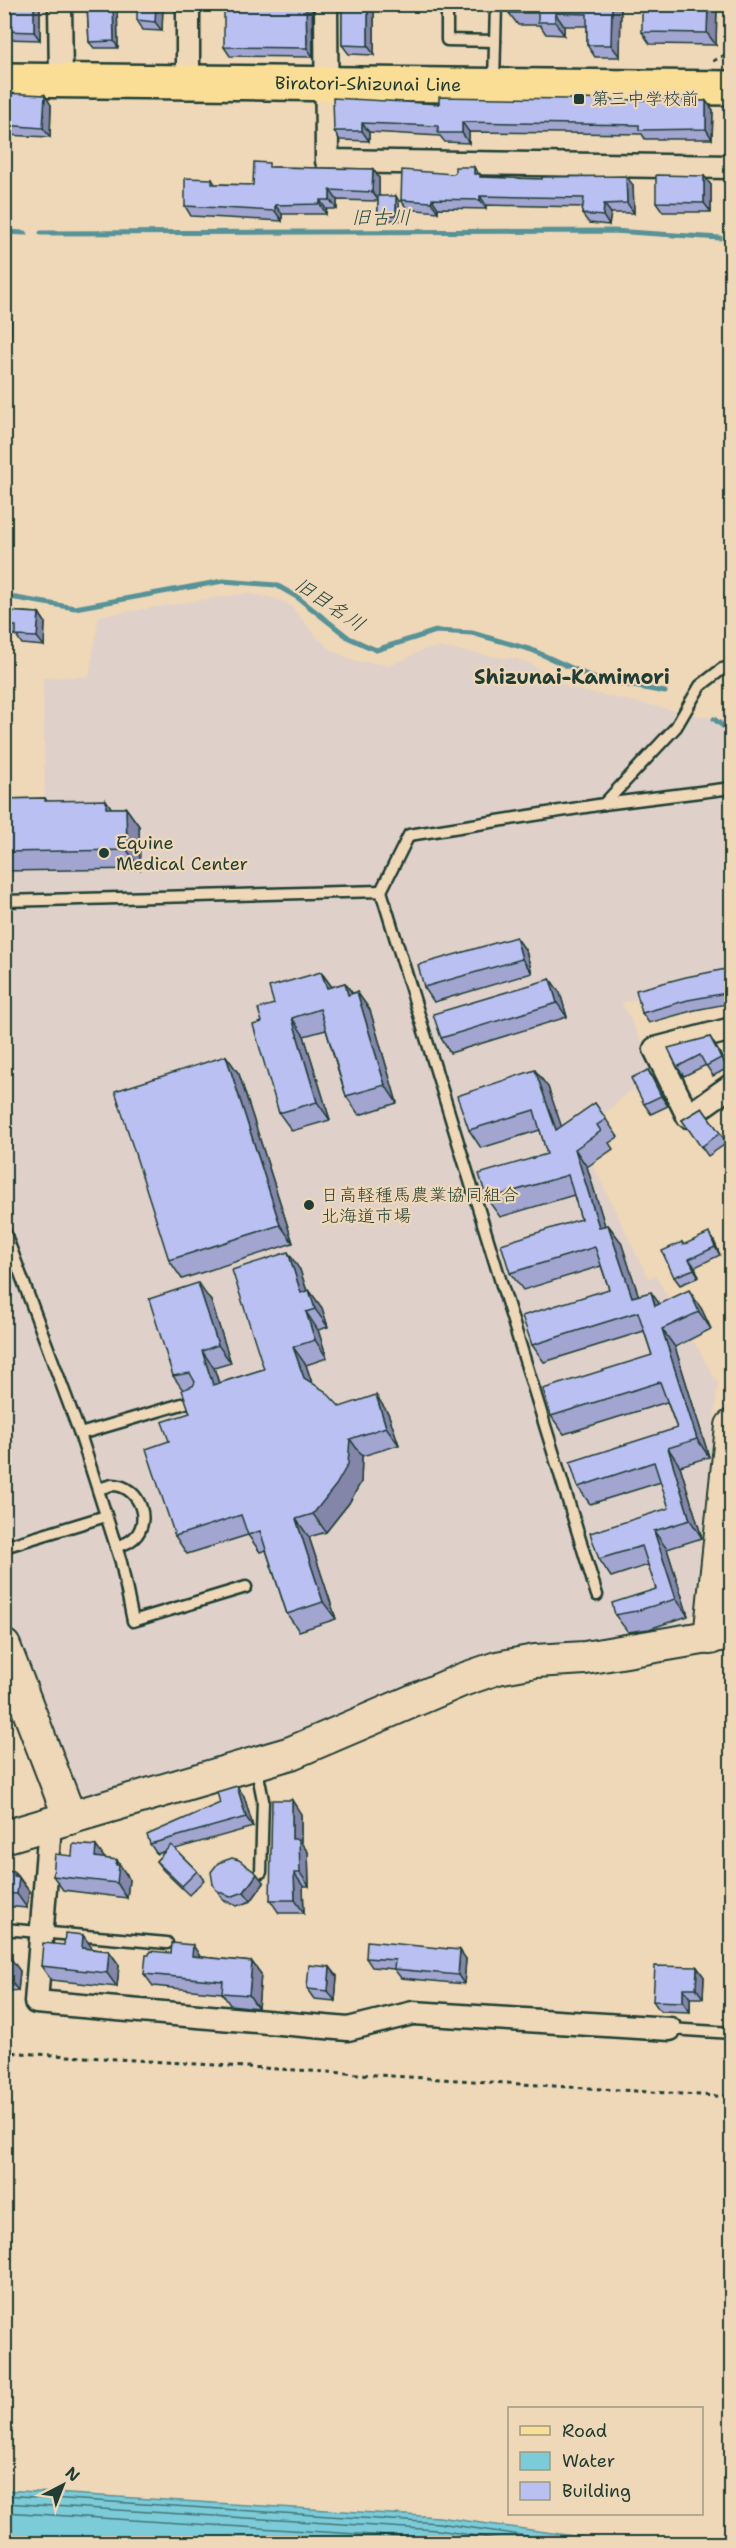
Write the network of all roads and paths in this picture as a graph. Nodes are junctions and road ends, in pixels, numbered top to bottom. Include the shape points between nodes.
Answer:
1 (60, 4) edge
2 (188, 4) edge
3 (326, 4) edge
4 (447, 4) edge
5 (496, 4) edge
6 (495, 41) junction
7 (4, 80) edge
8 (61, 81) junction
9 (188, 82) junction
10 (494, 83) junction
11 (326, 84) junction
12 (732, 87) edge
13 (732, 167) edge
14 (732, 667) edge
15 (732, 788) edge
16 (604, 804) junction
17 (381, 891) junction
18 (4, 901) edge
19 (732, 1029) edge
20 (732, 1085) edge
21 (4, 1230) edge
22 (200, 1398) edge
23 (732, 1426) edge
24 (80, 1434) junction
25 (98, 1489) junction
26 (106, 1516) junction
27 (4, 1547) edge
28 (116, 1547) junction
29 (246, 1587) dead end
30 (597, 1595) dead end
31 (721, 1636) edge
32 (4, 1646) edge
33 (255, 1764) junction
34 (60, 1822) junction
35 (4, 1837) edge
36 (261, 1872) dead end
37 (4, 1929) edge
38 (41, 1932) junction
39 (166, 1943) dead end
40 (670, 2029) joint
41 (732, 2033) edge
42 (4, 2052) edge
43 (732, 2097) edge

1 - 8 street
2 - 9 street
3 - 11 street
4 - 6 lane via 447,40
5 - 6 lane
6 - 10 lane
7 - 8 main road, Biratori-Shizunai Line
8 - 9 main road, Biratori-Shizunai Line
9 - 11 main road, Biratori-Shizunai Line
10 - 11 main road, Biratori-Shizunai Line
10 - 12 main road, Biratori-Shizunai Line
11 - 13 street via 327,161
14 - 16 lane via 722,669 700,686 676,727
15 - 16 lane
16 - 17 lane via 410,835
17 - 18 lane
17 - 30 lane
19 - 20 street via 655,1049 688,1116
21 - 24 lane
22 - 24 lane
23 - 31 street
24 - 25 lane
25 - 26 lane
25 - 28 lane via 112,1485 127,1489 139,1500 143,1514 140,1529 130,1541
26 - 27 lane
26 - 28 lane
28 - 29 lane via 133,1622
31 - 33 street via 497,1668 291,1753
32 - 34 street
33 - 34 street
33 - 36 lane via 263,1800
34 - 35 street
34 - 38 street
37 - 38 lane
38 - 39 lane
38 - 40 street via 36,2002 348,2029 413,2013
40 - 41 lane
42 - 43 path

